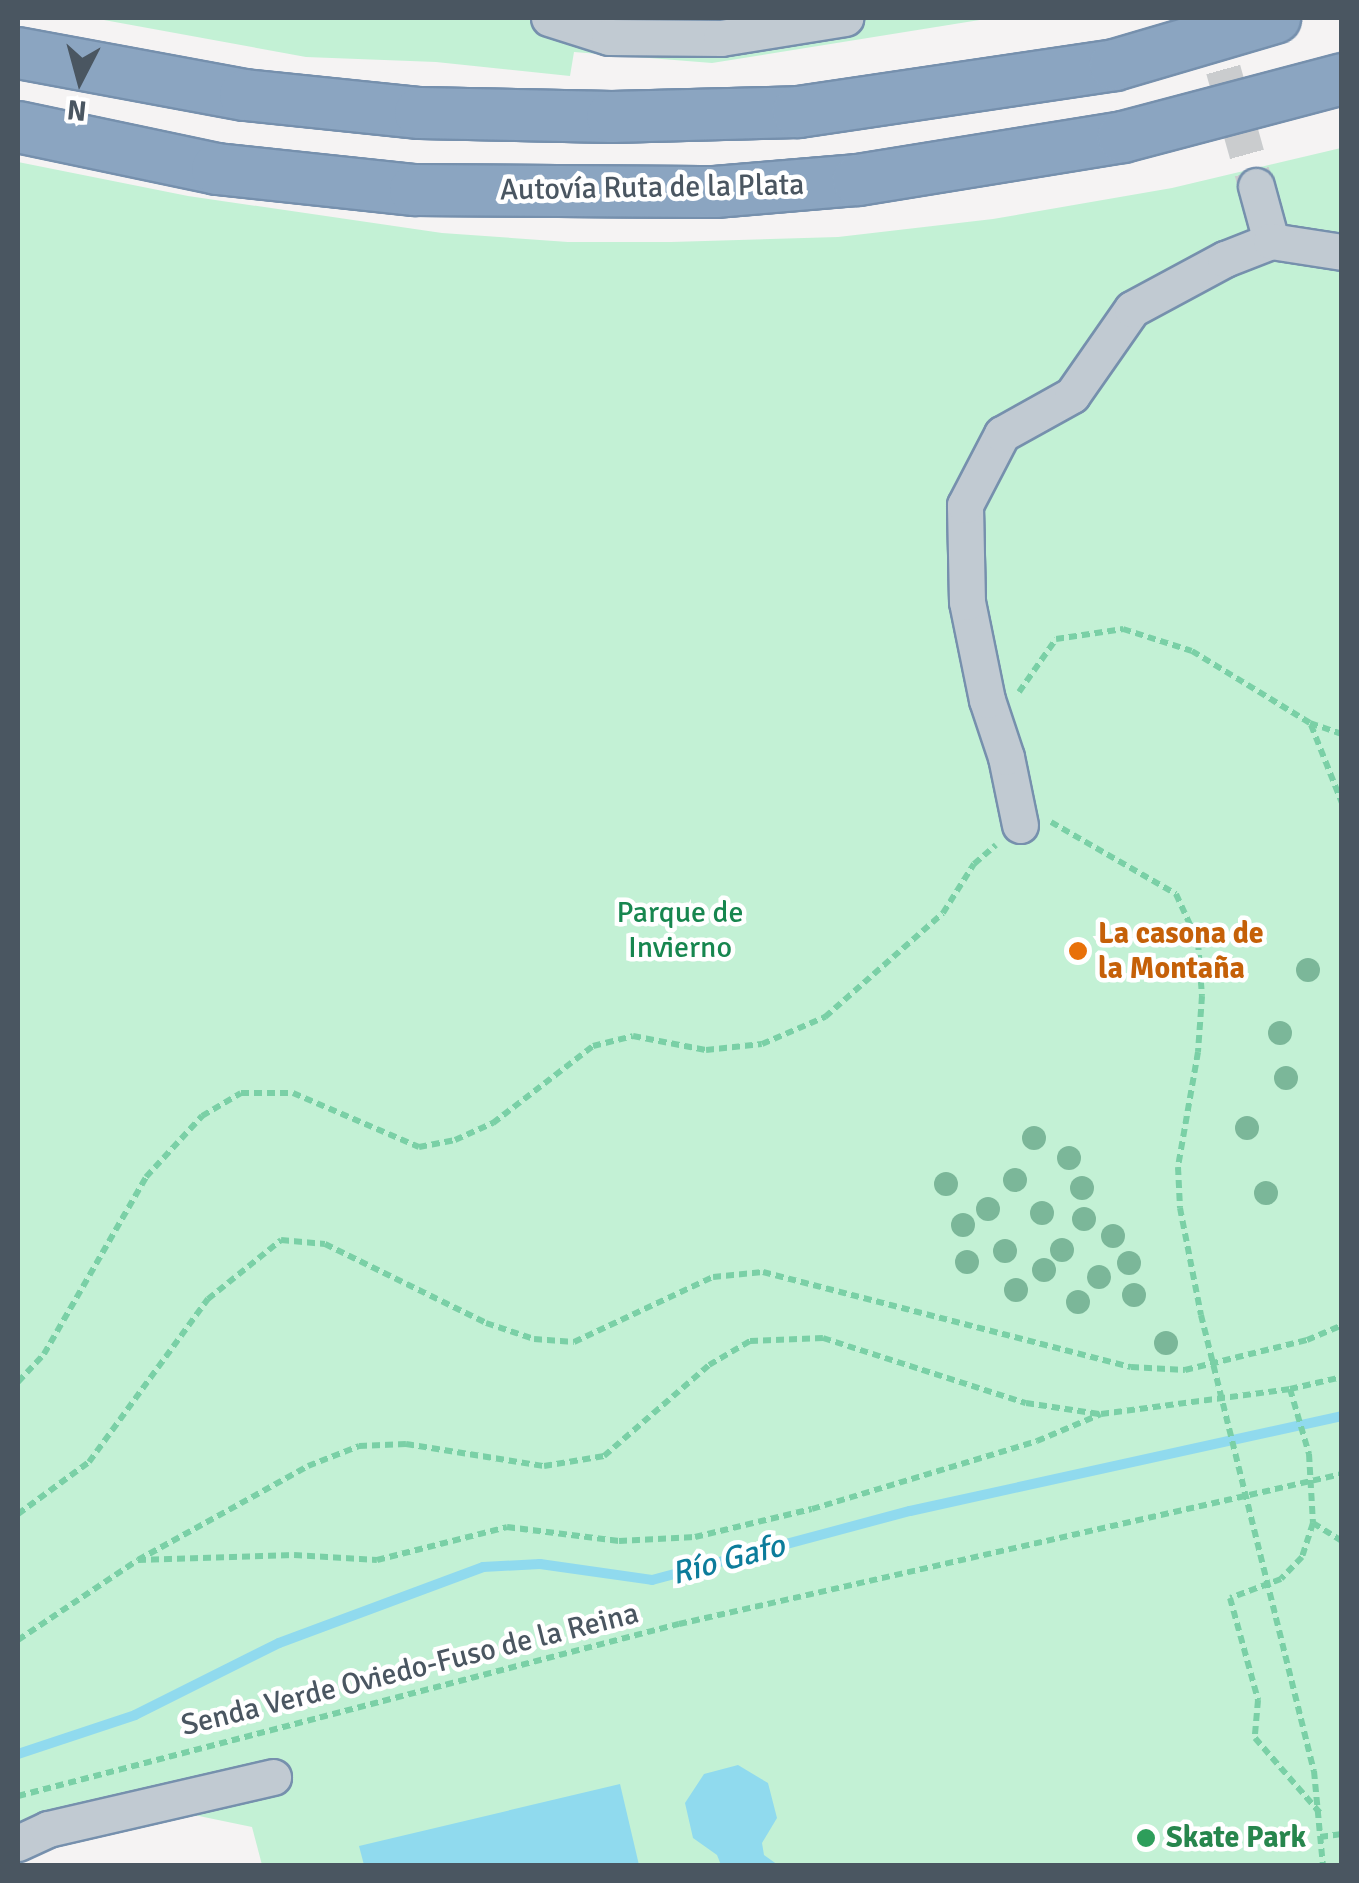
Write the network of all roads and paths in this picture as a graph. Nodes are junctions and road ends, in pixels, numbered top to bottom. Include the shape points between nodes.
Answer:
1 (550, 18) edge
2 (845, 18) edge
3 (1275, 18) edge
4 (18, 53) edge
5 (1342, 79) edge
6 (18, 128) edge
7 (1256, 186) tunnel mouth
8 (1272, 241) junction
9 (1342, 252) edge
10 (1310, 724) junction
11 (1342, 734) edge
12 (1006, 757) junction
13 (1342, 803) edge
14 (1020, 825) junction
15 (1342, 1325) edge
16 (1342, 1377) edge
17 (18, 1382) edge
18 (1290, 1389) junction
19 (1101, 1414) junction
20 (1342, 1474) edge
21 (1313, 1481) junction
22 (18, 1514) edge
23 (1312, 1523) junction
24 (1342, 1541) edge
25 (138, 1560) junction
26 (18, 1640) edge
27 (273, 1777) dead end
28 (18, 1796) edge
29 (1320, 1814) junction
30 (1342, 1834) edge
31 (1320, 1837) junction
32 (18, 1843) edge
33 (1323, 1866) edge

1 - 2 street via 609,37 684,38
3 - 4 highway via 1115,65 798,112 420,113 245,94
5 - 6 highway, Autovía Ruta de la Plata via 1123,137 858,180 715,192 415,190 217,169
7 - 8 street
8 - 9 street
8 - 12 street via 1132,309 1072,394 1002,434 966,506 967,602 986,700
10 - 11 path
10 - 12 path via 1192,651 1124,628 1056,638 1020,688
10 - 13 path
12 - 14 street
14 - 17 path via 974,864 942,913 825,1016 762,1044 706,1050 633,1036 592,1046 494,1122 456,1140 419,1147 293,1093 241,1093 202,1116 146,1177 44,1354
14 - 29 path, bridge via 1053,821 1176,894 1198,942 1202,996 1178,1167 1180,1208
15 - 22 path via 1185,1370 1132,1367 763,1272 713,1277 574,1342 534,1339 486,1324 325,1244 281,1240 208,1299 89,1462
16 - 18 path
18 - 19 path
18 - 21 path
19 - 25 path via 1037,1441 695,1537 619,1541 507,1527 377,1560 294,1554
19 - 25 path via 1011,1399 823,1338 750,1341 709,1365 604,1456 544,1466 406,1444 359,1446 308,1466
20 - 21 path, Senda Verde Oviedo-Fuso de la Reina
21 - 23 path
21 - 28 path, Senda Verde Oviedo-Fuso de la Reina via 680,1624
23 - 24 path
23 - 29 path via 1302,1557 1280,1578 1230,1598 1258,1700 1255,1738
25 - 26 path
27 - 32 street via 48,1829
29 - 31 path
30 - 31 path
31 - 33 path

